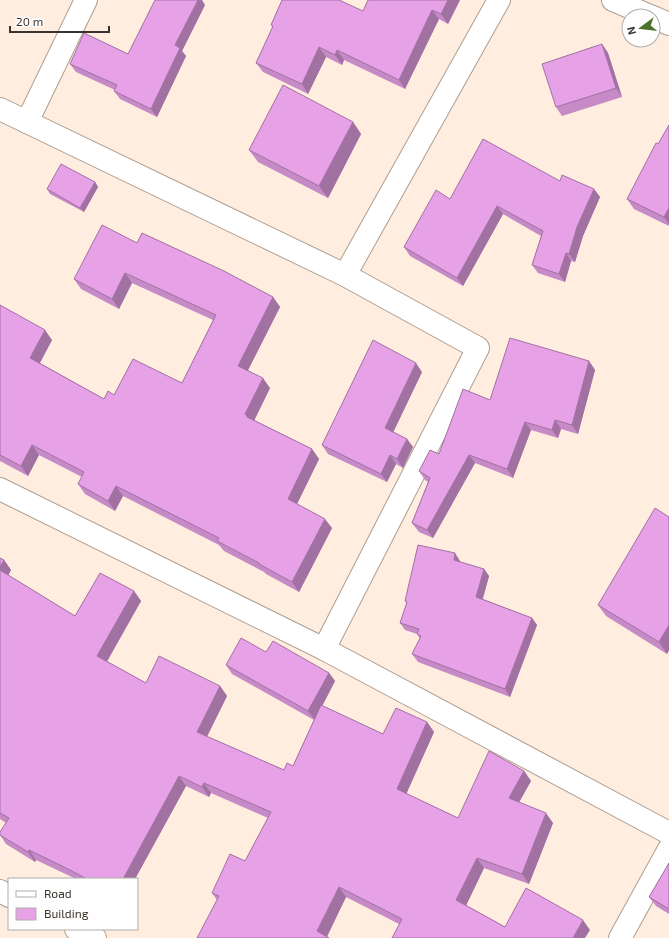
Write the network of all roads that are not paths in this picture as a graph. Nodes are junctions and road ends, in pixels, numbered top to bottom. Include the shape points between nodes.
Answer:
1 (86, 0) edge
2 (499, 0) edge
3 (613, 0) edge
4 (632, 8) edge
5 (0, 109) edge
6 (27, 122) junction
7 (345, 275) junction
8 (0, 489) edge
9 (324, 649) junction
10 (669, 833) edge
11 (669, 849) edge
12 (78, 930) edge
13 (95, 938) edge
14 (620, 938) edge

1 - 6 street
2 - 7 street
3 - 4 street
5 - 6 street
6 - 7 street
7 - 9 street via 478,348
8 - 9 street
9 - 10 street
11 - 14 street
12 - 13 street

